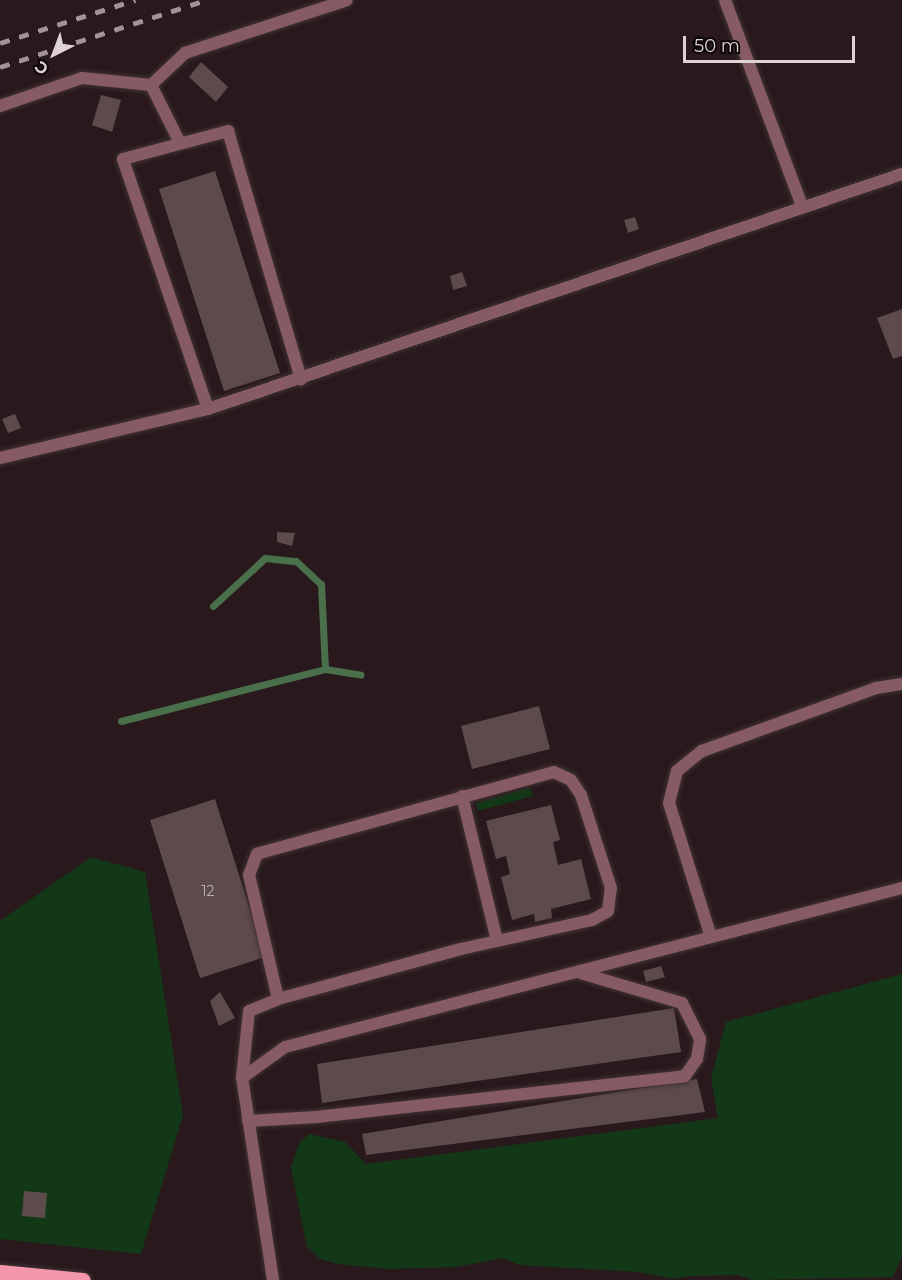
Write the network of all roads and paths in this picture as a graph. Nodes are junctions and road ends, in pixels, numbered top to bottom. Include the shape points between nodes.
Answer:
1 (346, 0) edge
2 (725, 0) edge
3 (151, 85) junction
4 (0, 106) edge
5 (180, 144) junction
6 (902, 174) edge
7 (802, 206) junction
8 (301, 379) junction
9 (208, 409) junction
10 (0, 458) edge
11 (902, 684) edge
12 (462, 796) junction
13 (902, 888) edge
14 (711, 937) junction
15 (497, 941) junction
16 (580, 973) junction
17 (278, 999) junction
18 (242, 1078) junction
19 (248, 1121) junction
20 (0, 1272) edge
21 (83, 1280) edge
22 (273, 1280) edge

1 - 3 lane via 184,53
2 - 7 lane
3 - 4 lane via 82,78
3 - 5 lane
5 - 8 lane via 228,131
5 - 9 lane via 123,159
6 - 7 lane
7 - 8 lane
8 - 9 lane
9 - 10 lane
11 - 14 lane via 876,688 702,751 677,771 669,803
12 - 15 lane
12 - 15 lane via 554,772 571,780 581,795 610,888 608,911 592,920
12 - 17 lane via 257,854 249,875
13 - 14 lane
14 - 16 lane
15 - 17 lane
16 - 18 lane via 285,1047
16 - 19 lane via 682,1003 700,1039 697,1059 685,1076
17 - 18 lane via 249,1011
18 - 19 lane
19 - 22 lane
20 - 21 main road

